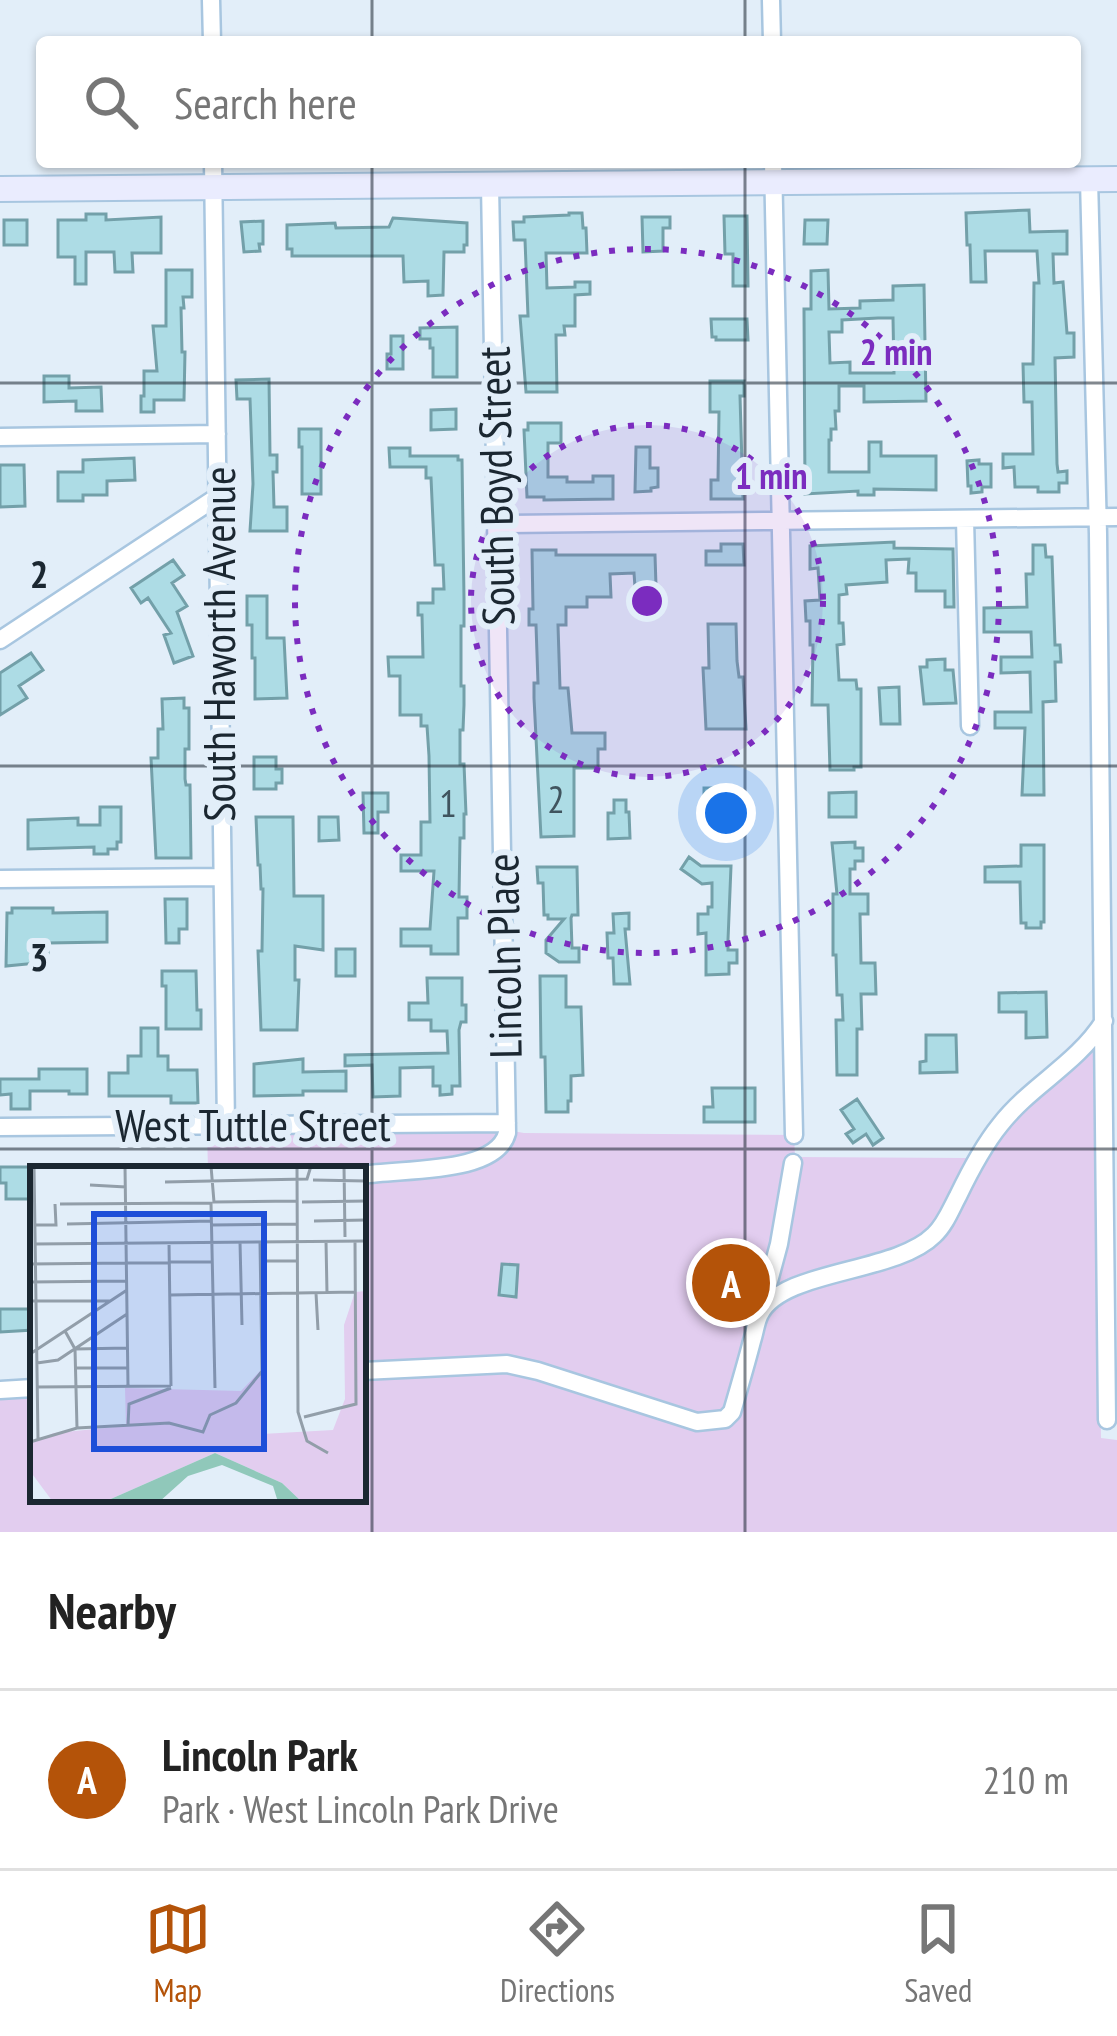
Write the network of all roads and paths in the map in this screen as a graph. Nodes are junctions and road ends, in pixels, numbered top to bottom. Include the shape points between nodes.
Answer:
1 (211, 0) edge
2 (771, 0) edge
3 (212, 36) edge
4 (772, 36) edge
5 (774, 172) edge
6 (213, 174) edge
7 (1090, 179) junction
8 (1117, 179) edge
9 (490, 184) junction
10 (0, 189) edge
11 (217, 434) junction
12 (0, 437) edge
13 (217, 497) junction
14 (1107, 517) edge
15 (965, 519) junction
16 (779, 522) junction
17 (497, 524) junction
18 (0, 640) edge
19 (970, 726) dead end
20 (501, 789) joint
21 (221, 877) junction
22 (0, 879) edge
23 (1105, 1020) junction
24 (507, 1123) junction
25 (226, 1126) junction
26 (0, 1127) edge
27 (794, 1135) dead end
28 (793, 1162) dead end
29 (366, 1174) edge
30 (761, 1311) junction
31 (366, 1371) edge
32 (30, 1388) edge
33 (0, 1390) edge
34 (1107, 1420) dead end

1 - 3 street
2 - 4 street
5 - 7 street
5 - 9 street
5 - 16 street
6 - 9 street
6 - 10 street
6 - 11 street, South Haworth Avenue
7 - 8 street
7 - 14 street
9 - 17 street, South Boyd Street
11 - 12 street
11 - 13 street, South Haworth Avenue
13 - 18 street
13 - 21 street, South Haworth Avenue
14 - 15 street
14 - 23 street
15 - 16 street
15 - 19 street
16 - 17 street
16 - 27 street
17 - 20 street, South Boyd Street
20 - 24 street, Lincoln Place
21 - 22 street
21 - 25 street, South Haworth Avenue
23 - 30 street via 999,1126 933,1236 795,1287
23 - 34 street
24 - 25 street, West Tuttle Street
24 - 29 street via 504,1145 472,1162
25 - 26 street, West Tuttle Street
28 - 30 street
30 - 31 street via 732,1412 716,1422 523,1366
32 - 33 street

